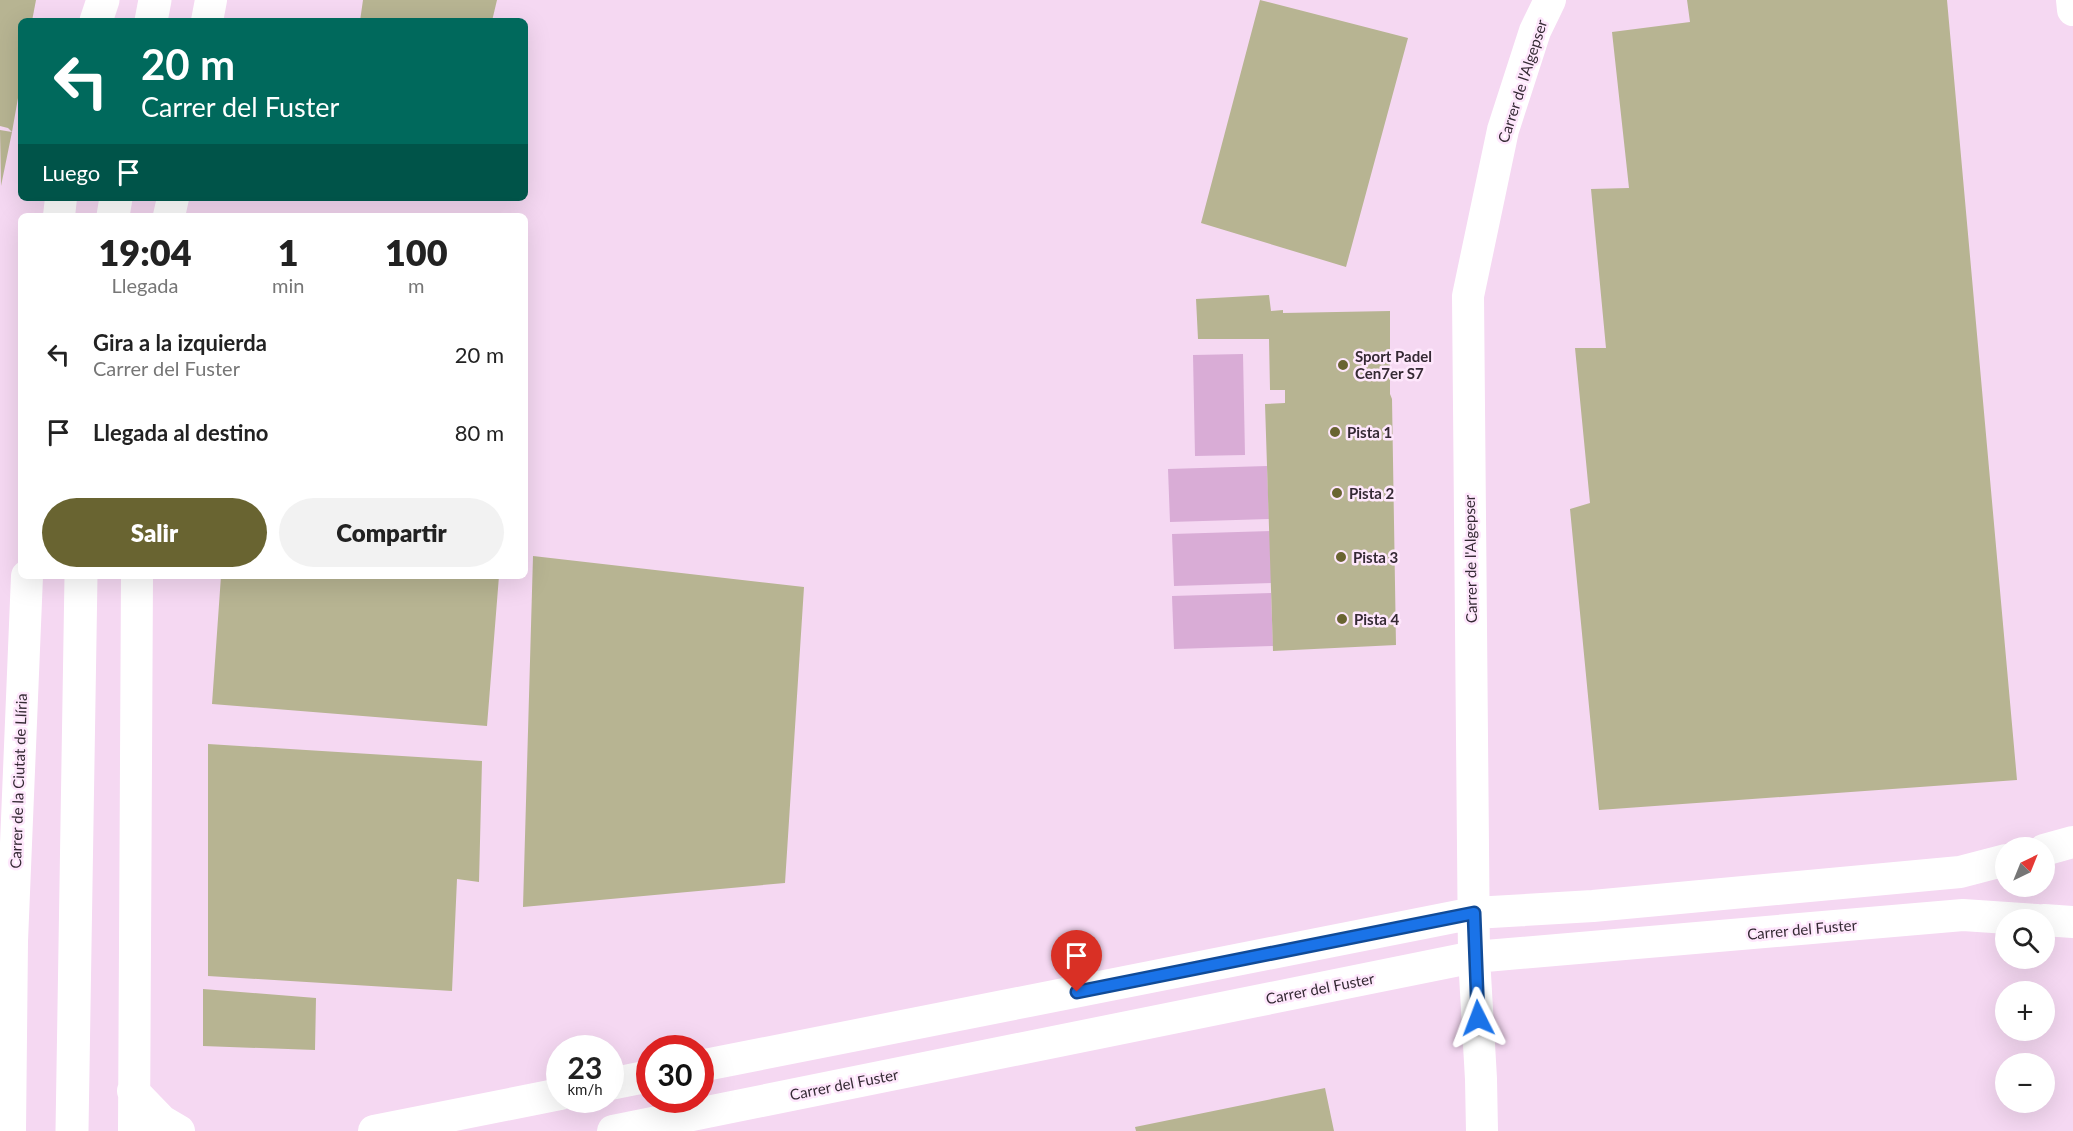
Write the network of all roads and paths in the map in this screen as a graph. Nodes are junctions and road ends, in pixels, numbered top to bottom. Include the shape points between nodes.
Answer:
1 (92, 0) edge
2 (103, 0) edge
3 (155, 0) edge
4 (211, 0) edge
5 (1550, 0) edge
6 (2072, 0) edge
7 (2073, 10) edge
8 (89, 18) edge
9 (97, 18) edge
10 (152, 18) edge
11 (208, 18) edge
12 (27, 579) edge
13 (81, 579) edge
14 (137, 579) edge
15 (2073, 843) edge
16 (2055, 847) edge
17 (1995, 863) edge
18 (1474, 913) junction
19 (1995, 917) edge
20 (2055, 921) edge
21 (2073, 922) edge
22 (6, 943) edge
23 (1474, 957) junction
24 (714, 1063) edge
25 (133, 1091) junction
26 (546, 1097) edge
27 (7, 1113) edge
28 (72, 1131) edge
29 (134, 1131) edge
30 (179, 1131) edge
31 (374, 1131) edge
32 (613, 1131) edge
33 (1482, 1131) edge

1 - 8 street
2 - 9 street
3 - 10 street
4 - 11 street
5 - 18 street, Carrer de l'Algepser via 1535,31 1503,130 1468,296
6 - 7 street
12 - 22 street, Carrer de la Ciutat de Llíria
13 - 28 street
14 - 25 street
15 - 16 street
17 - 18 street via 1960,872 1593,906
18 - 23 street, Carrer de l'Algepser
18 - 24 street
19 - 23 street, Carrer del Fuster via 1963,915
20 - 21 street
22 - 27 street, Carrer de la Ciutat de Llíria
23 - 32 street, Carrer del Fuster
23 - 33 street, Carrer de l'Algepser
25 - 29 street
25 - 30 street via 162,1121
26 - 31 street

